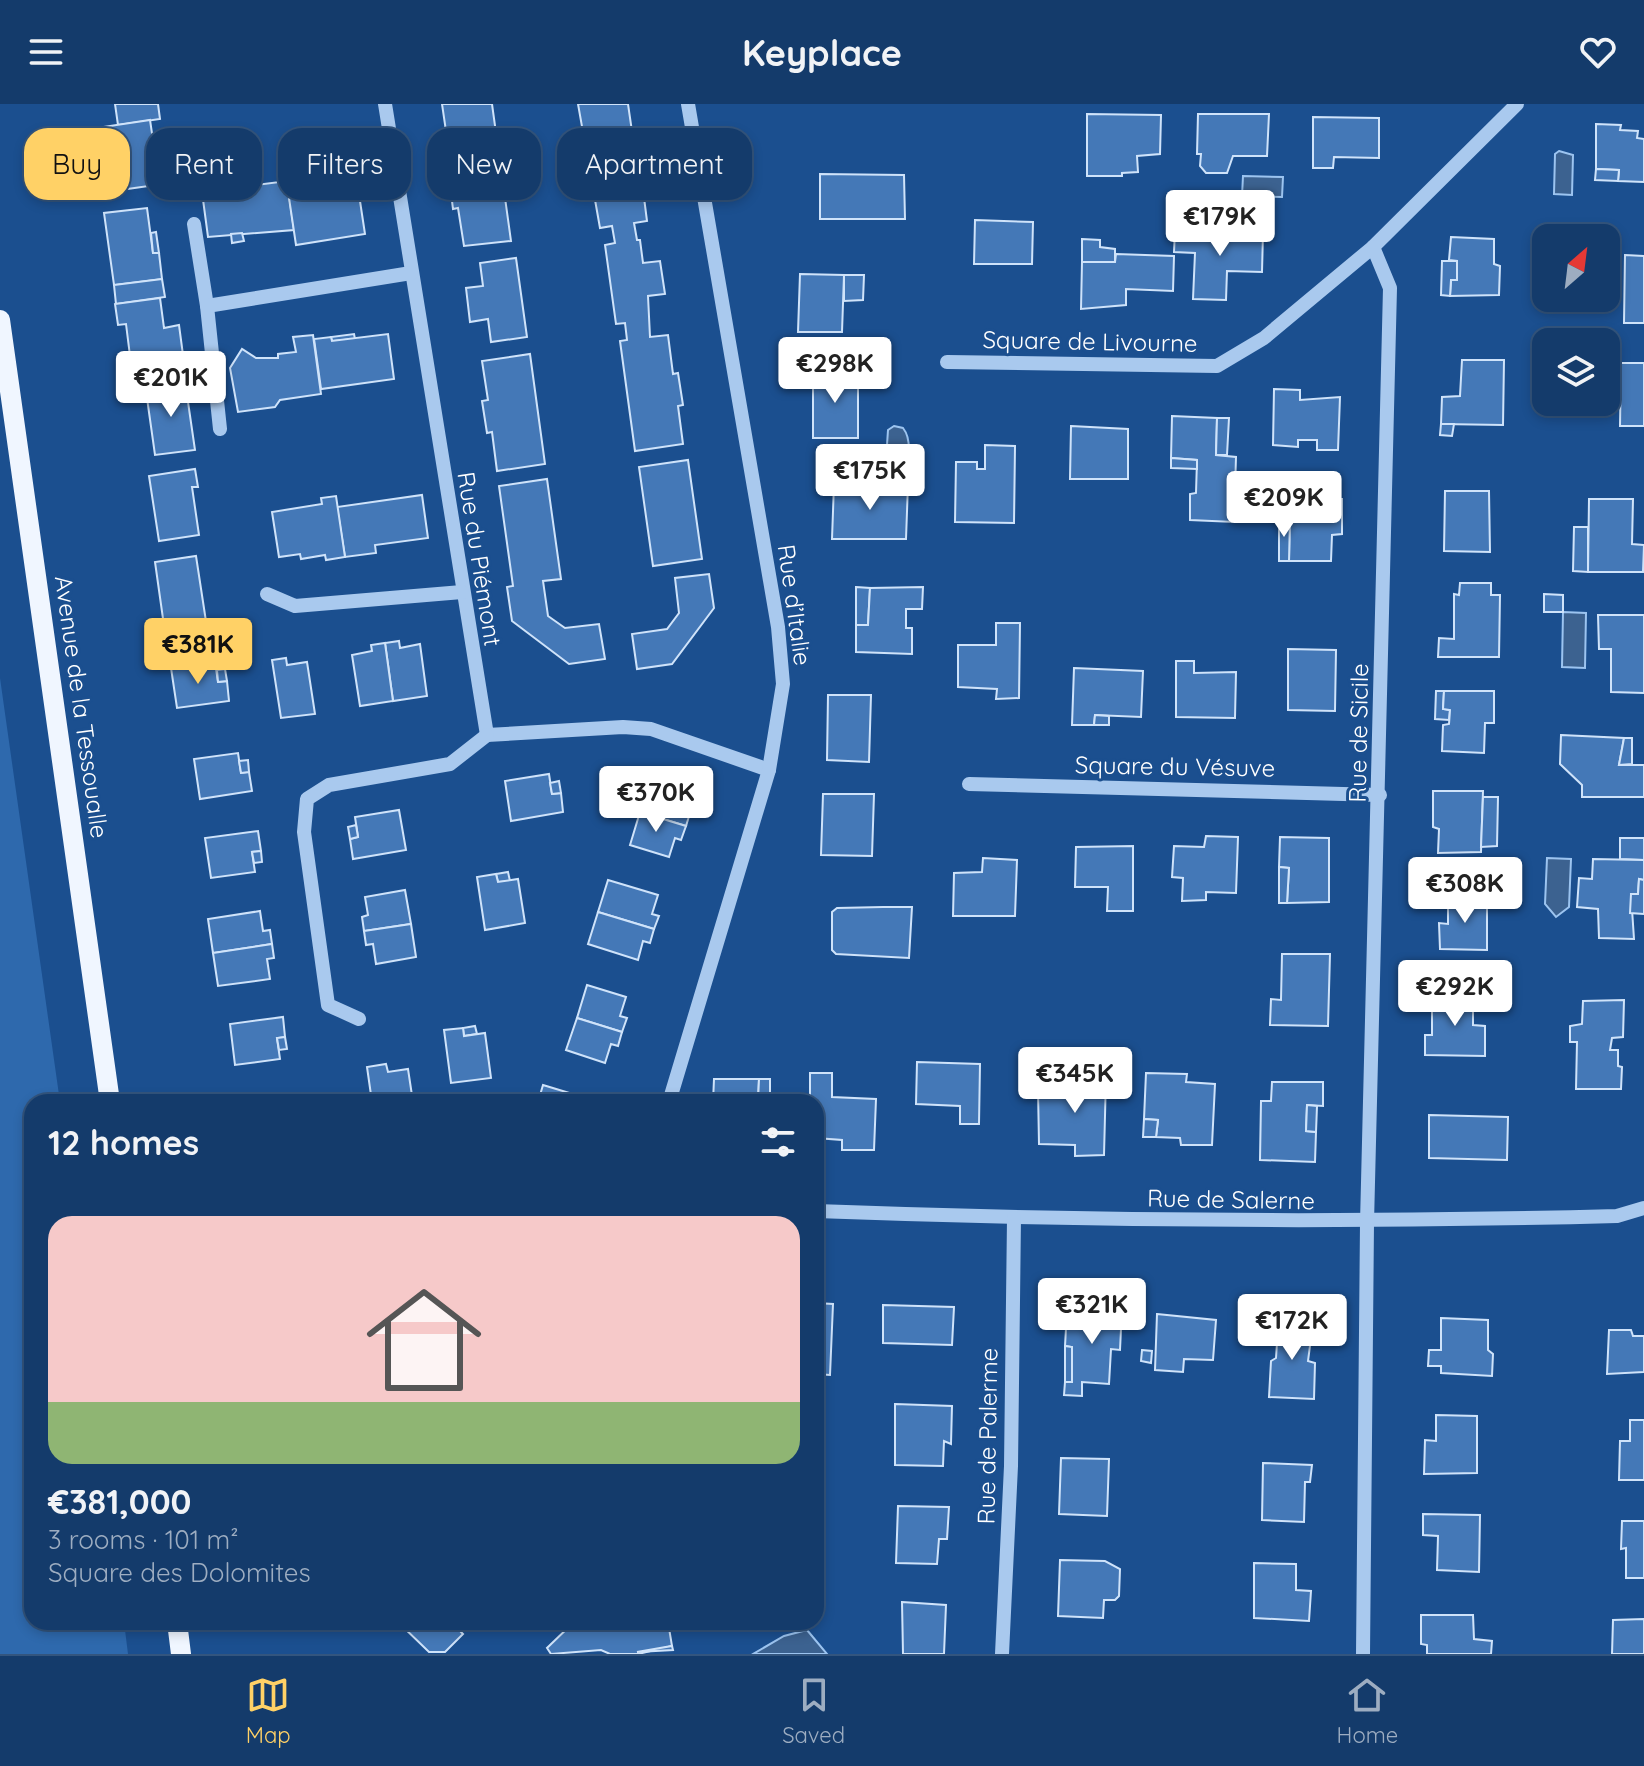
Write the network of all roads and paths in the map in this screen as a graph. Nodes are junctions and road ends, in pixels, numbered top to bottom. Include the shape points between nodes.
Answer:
1 (385, 104) edge
2 (688, 104) edge
3 (1517, 104) edge
4 (194, 224) dead end
5 (1373, 247) junction
6 (411, 273) junction
7 (207, 306) junction
8 (0, 320) edge
9 (947, 362) dead end
10 (220, 429) dead end
11 (462, 592) junction
12 (267, 594) dead end
13 (487, 735) junction
14 (769, 770) junction
15 (969, 784) dead end
16 (1380, 795) junction
17 (359, 1019) dead end
18 (109, 1094) edge
19 (671, 1094) edge
20 (1644, 1208) edge
21 (824, 1211) edge
22 (1014, 1218) junction
23 (1367, 1223) junction
24 (178, 1630) edge
25 (181, 1654) edge
26 (1002, 1654) edge
27 (1363, 1654) edge

1 - 6 street, Rue du Piémont
2 - 14 street, Rue d’Italie via 778,627 783,684
3 - 5 street, Square de Livourne
4 - 7 street
5 - 9 street, Square de Livourne via 1264,338 1217,366
5 - 16 street, Rue de Sicile via 1390,288
6 - 7 street
6 - 11 street, Rue du Piémont
7 - 10 street
8 - 18 main road, Avenue de la Tessoualle
11 - 12 street via 295,606
11 - 13 street, Rue du Piémont
13 - 14 street via 651,729
13 - 17 street via 450,764 329,785 307,799 304,832 328,1005
14 - 19 street, Rue d’Italie
15 - 16 street, Square du Vésuve
16 - 23 street, Rue de Sicile
20 - 23 street, Rue de Salerne via 1617,1216
21 - 22 street, Rue de Salerne
22 - 23 street, Rue de Salerne
22 - 26 street, Rue de Palerme
23 - 27 street
24 - 25 main road

